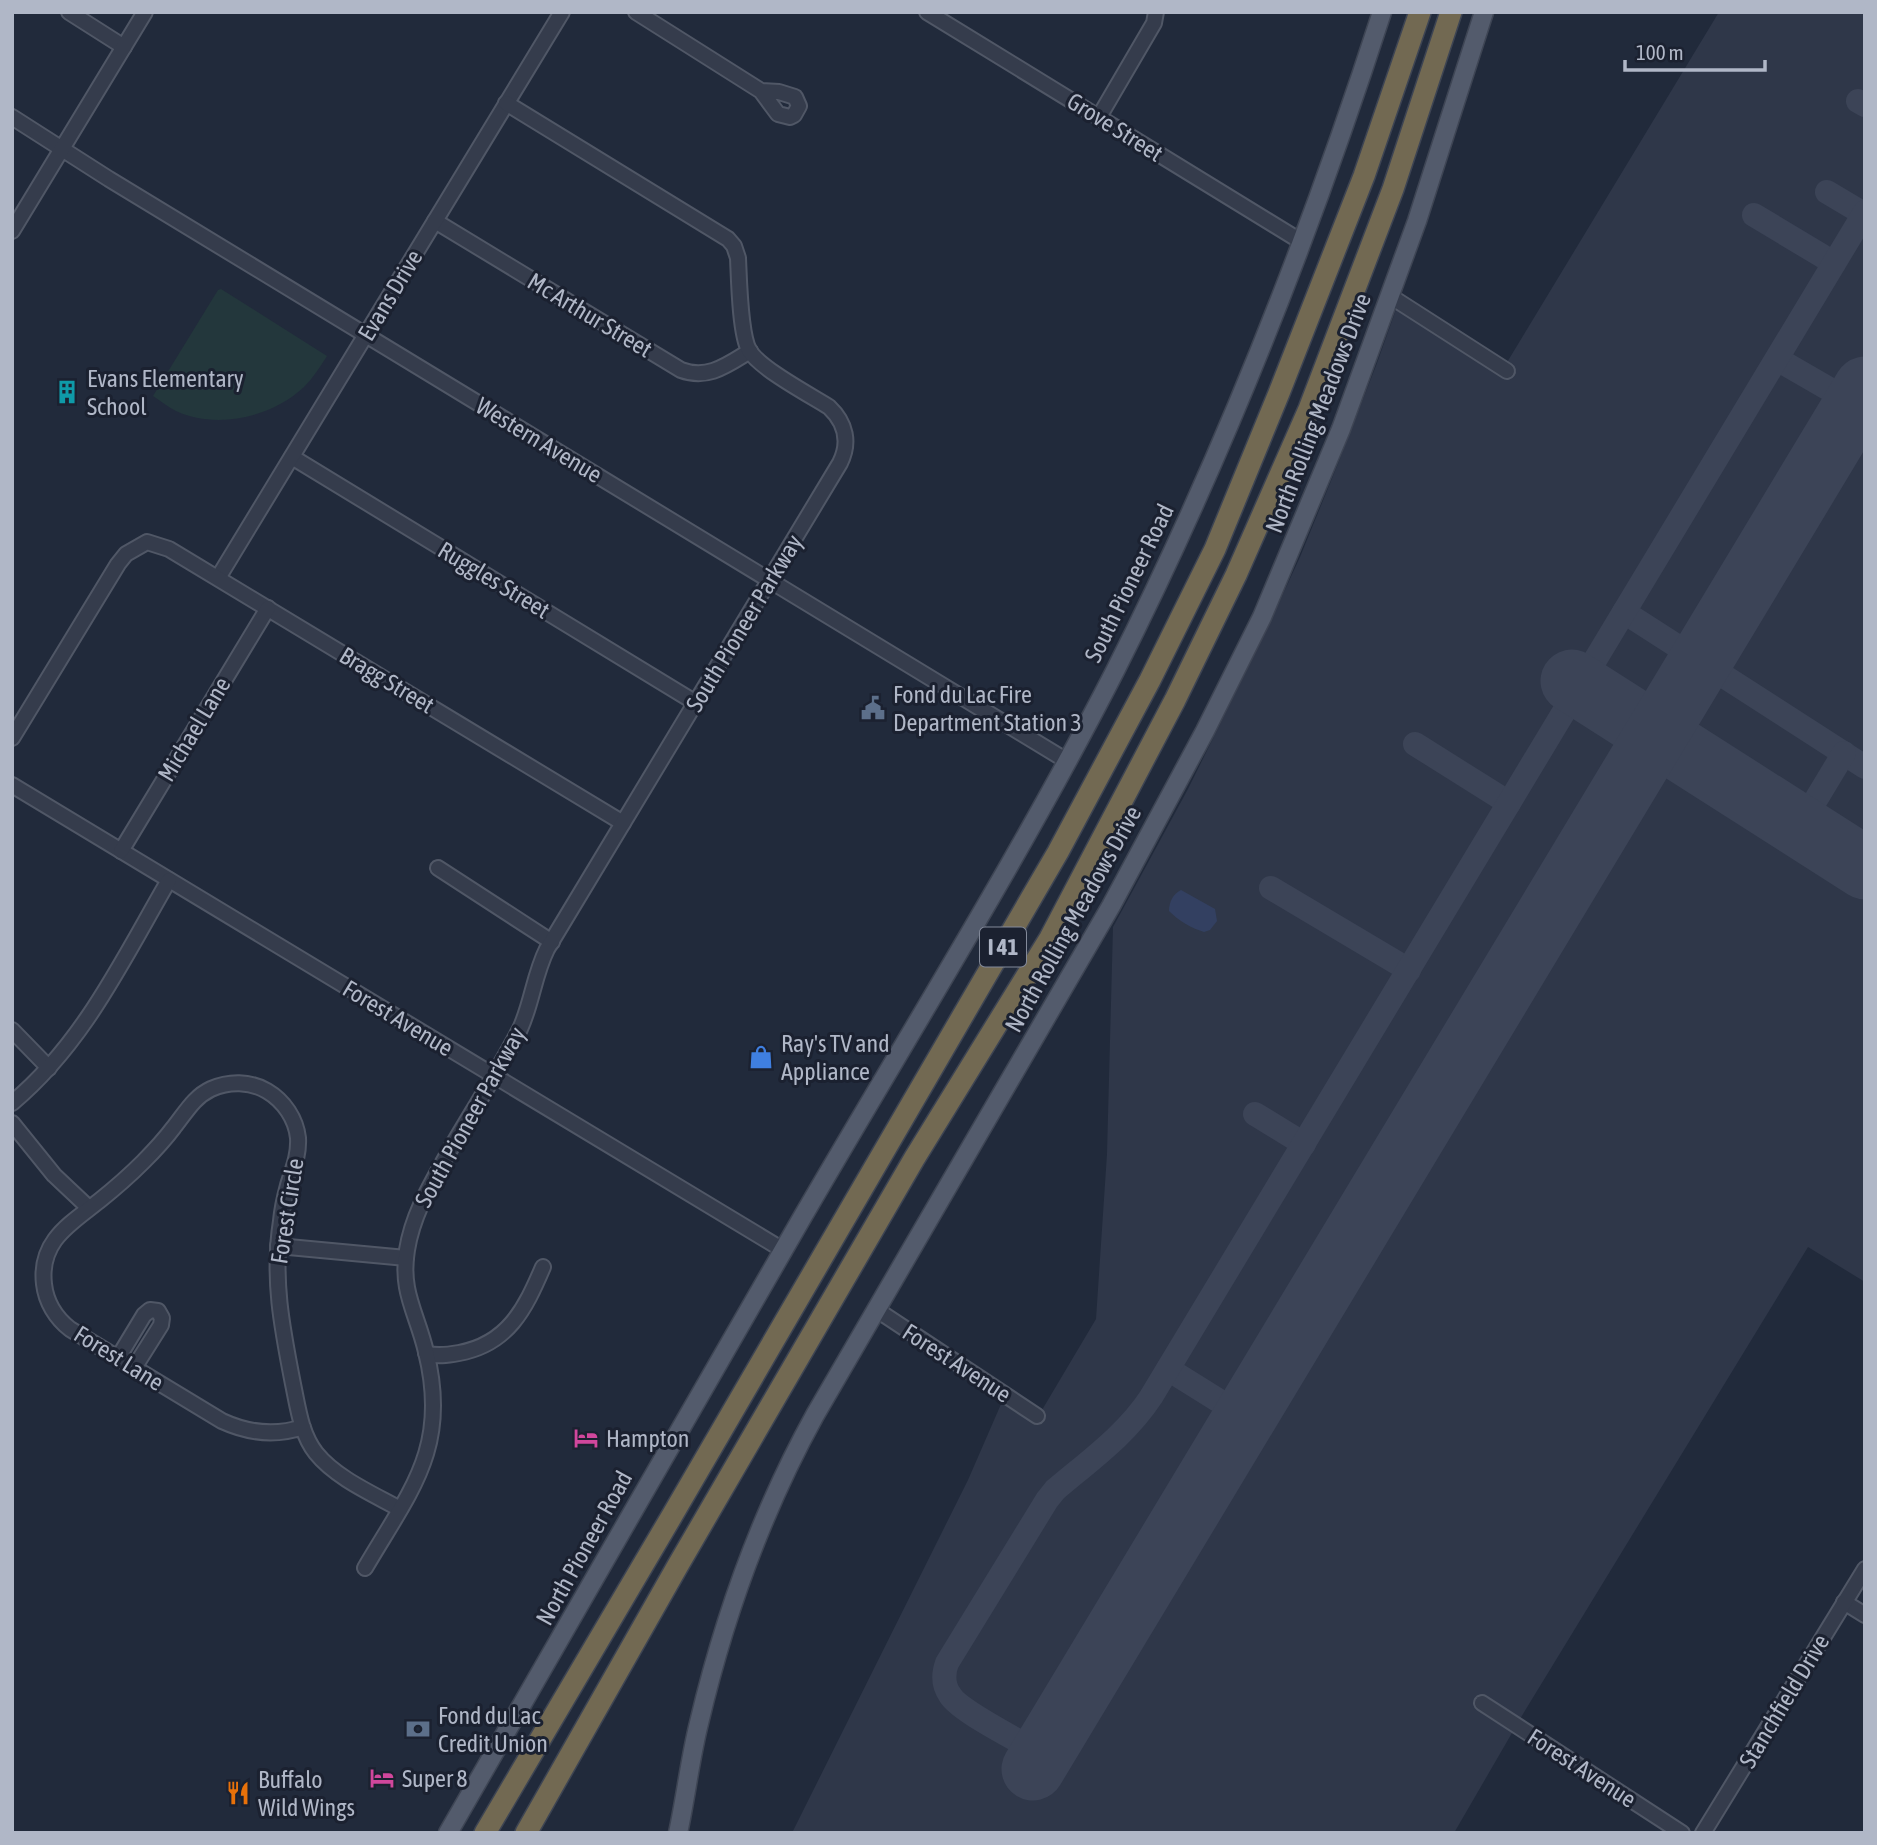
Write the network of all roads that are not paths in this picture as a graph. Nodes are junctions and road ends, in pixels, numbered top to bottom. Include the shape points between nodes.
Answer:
1 (69, 12) edge
2 (145, 12) edge
3 (562, 12) edge
4 (636, 12) edge
5 (927, 12) edge
6 (1156, 12) edge
7 (1382, 12) edge
8 (1420, 12) edge
9 (1451, 12) edge
10 (1484, 12) edge
11 (124, 47) junction
12 (761, 91) dead end
13 (506, 103) junction
14 (12, 117) edge
15 (1099, 117) junction
16 (62, 149) junction
17 (435, 221) junction
18 (12, 231) edge
19 (1302, 242) junction
20 (1390, 296) junction
21 (366, 335) junction
22 (750, 351) junction
23 (1507, 372) dead end
24 (292, 457) junction
25 (218, 578) junction
26 (769, 580) junction
27 (268, 608) junction
28 (696, 703) junction
29 (12, 738) edge
30 (1067, 761) junction
31 (12, 786) edge
32 (623, 823) junction
33 (121, 851) junction
34 (438, 868) dead end
35 (169, 880) junction
36 (552, 942) junction
37 (12, 1030) edge
38 (49, 1068) junction
39 (493, 1075) junction
40 (12, 1103) edge
41 (12, 1123) edge
42 (89, 1208) junction
43 (278, 1246) junction
44 (783, 1250) junction
45 (406, 1258) junction
46 (543, 1267) dead end
47 (877, 1310) junction
48 (426, 1353) junction
49 (118, 1359) junction
50 (134, 1368) junction
51 (1037, 1416) dead end
52 (303, 1427) junction
53 (400, 1509) junction
54 (365, 1569) dead end
55 (1865, 1569) edge
56 (1844, 1602) junction
57 (1865, 1615) edge
58 (1482, 1703) dead end
59 (448, 1833) edge
60 (485, 1833) edge
61 (527, 1833) edge
62 (678, 1833) edge
63 (1682, 1833) edge
64 (1703, 1833) edge

1 - 11 street
2 - 11 street
3 - 13 street, Evans Drive
4 - 12 street
5 - 15 street, Grove Street
6 - 15 street
7 - 19 main road, South Pioneer Road
8 - 60 highway, I 41 via 1364,176 1279,393 1214,549 1156,668 1058,852
9 - 61 highway, I 41 via 1393,189 1309,409 1180,688 1050,937 907,1171
10 - 20 main road, North Rolling Meadows Drive
11 - 16 street
13 - 17 street, Evans Drive
13 - 22 street via 728,239 738,258 744,333
14 - 16 street, Western Avenue
15 - 19 street, Grove Street
16 - 18 street
16 - 21 street, Western Avenue
17 - 21 street, Evans Drive
17 - 22 street, Mc Arthur Street via 681,370 713,372
19 - 30 main road, South Pioneer Road via 1193,508
20 - 23 street
20 - 47 main road, North Rolling Meadows Drive via 1301,527 1205,731 1111,906
21 - 24 street, Evans Drive
21 - 26 street, Western Avenue
22 - 26 street, South Pioneer Parkway via 831,409 846,438 842,460
24 - 25 street, Evans Drive
24 - 28 street, Ruggles Street
25 - 27 street, Bragg Street
25 - 29 street, Bragg Street via 169,549 147,542 127,554
26 - 28 street, South Pioneer Parkway
26 - 30 street, Western Avenue
27 - 32 street, Bragg Street
27 - 33 street, Michael Lane
28 - 32 street, South Pioneer Parkway
30 - 44 main road, South Pioneer Road
31 - 33 street, Forest Avenue
32 - 36 street, South Pioneer Parkway
33 - 35 street, Forest Avenue
34 - 36 street
35 - 38 street via 95,1008
35 - 39 street, Forest Avenue
36 - 39 street, South Pioneer Parkway via 538,967 522,1025
37 - 38 street
38 - 40 street
39 - 44 street, Forest Avenue
39 - 45 street, South Pioneer Parkway via 423,1199
41 - 42 street via 54,1175
42 - 43 street, Forest Circle via 146,1160 198,1098 220,1086 251,1085 281,1102 297,1133 297,1155
42 - 49 street, Forest Lane via 50,1246 44,1289 63,1323
43 - 45 street
43 - 52 street, Forest Circle via 280,1317
44 - 59 main road, North Pioneer Road
45 - 48 street, South Pioneer Parkway via 408,1297
46 - 48 street via 520,1313 499,1336 464,1352
47 - 51 street, Forest Avenue
47 - 62 main road, North Rolling Meadows Drive via 815,1415 746,1567 707,1691
48 - 53 street, South Pioneer Parkway via 434,1403 432,1437 423,1466
49 - 50 street, Forest Lane
49 - 50 street via 144,1315 158,1311 161,1325
50 - 52 street, Forest Lane via 239,1428 272,1433
52 - 53 street, Forest Circle via 313,1449 331,1468
53 - 54 street, South Pioneer Parkway
55 - 56 street, Stanchfield Drive
56 - 57 street
56 - 64 street, Stanchfield Drive
58 - 63 street, Forest Avenue

